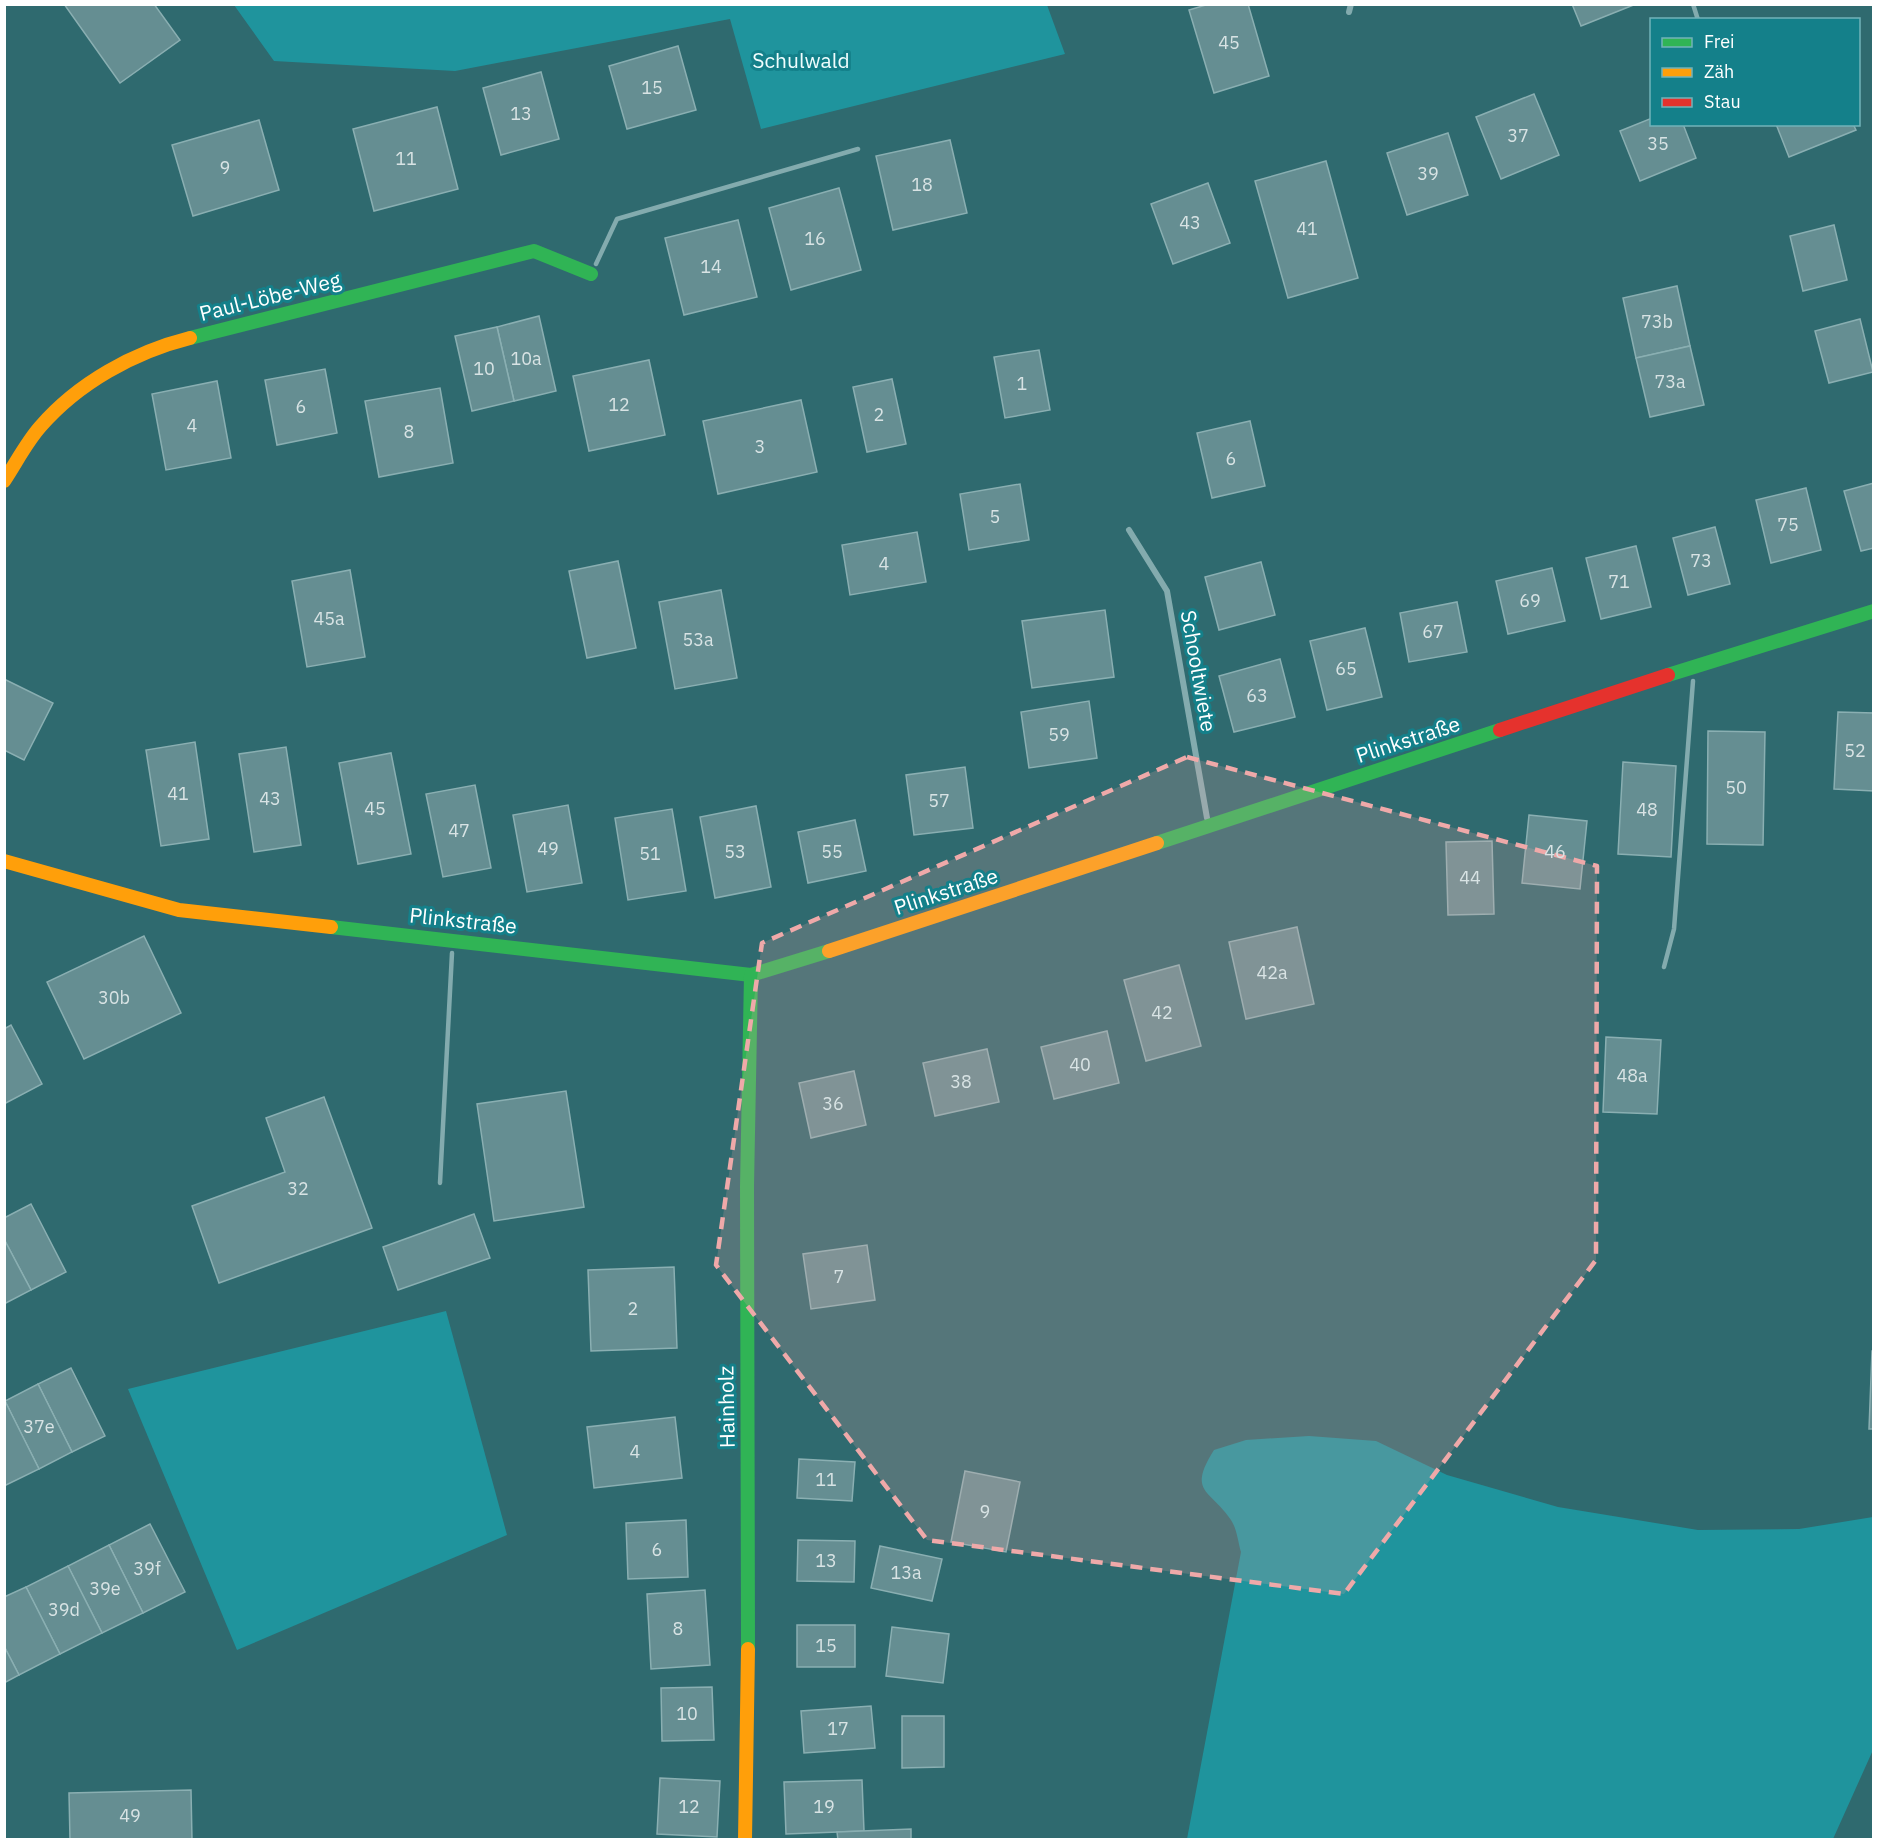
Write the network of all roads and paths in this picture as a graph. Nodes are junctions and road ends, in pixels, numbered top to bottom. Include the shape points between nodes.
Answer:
1 (1351, 4) edge
2 (1349, 12) dead end
3 (858, 149) dead end
4 (591, 274) joint
5 (4, 481) edge
6 (1129, 530) dead end
7 (1874, 611) edge
8 (1694, 666) junction
9 (1209, 828) junction
10 (4, 861) edge
11 (452, 941) junction
12 (1664, 967) dead end
13 (751, 975) junction
14 (440, 1183) dead end
15 (745, 1839) edge

1 - 2 street
3 - 4 lane via 617,219
4 - 5 street, Paul-Löbe-Weg via 534,250 161,345 75,393 40,427
6 - 9 street, Schooltwiete via 1167,591
7 - 8 street, Plinkstraße
8 - 9 street, Plinkstraße
8 - 12 lane via 1674,929
9 - 13 street, Plinkstraße
10 - 11 street, Plinkstraße via 180,910
11 - 13 street, Plinkstraße
11 - 14 lane
13 - 15 street, Hainholz via 747,1186 750,1555

